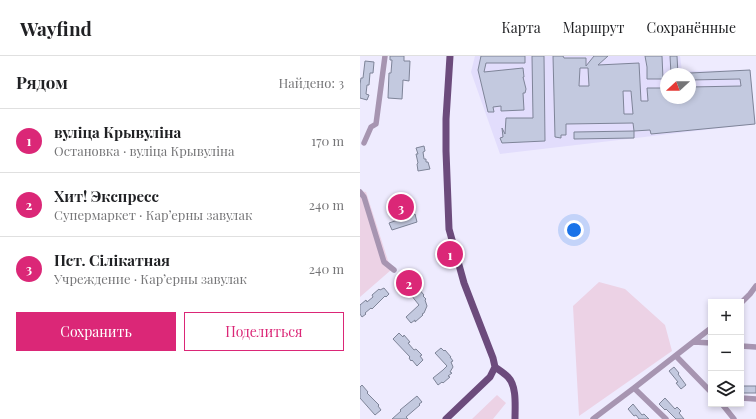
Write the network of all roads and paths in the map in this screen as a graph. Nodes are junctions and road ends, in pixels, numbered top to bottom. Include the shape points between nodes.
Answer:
1 (385, 56) edge
2 (450, 56) edge
3 (364, 143) dead end
4 (360, 192) edge
5 (394, 270) dead end
6 (756, 286) edge
7 (753, 294) edge
8 (744, 301) edge
9 (708, 330) edge
10 (694, 342) junction
11 (708, 343) edge
12 (744, 346) edge
13 (756, 347) edge
14 (676, 356) junction
15 (495, 367) junction
16 (634, 388) junction
17 (708, 389) edge
18 (744, 398) edge
19 (756, 399) edge
20 (724, 407) edge
21 (446, 419) edge
22 (516, 419) edge
23 (593, 419) edge
24 (666, 419) edge
25 (734, 419) edge

1 - 3 street via 376,124 371,127
2 - 15 main road via 446,132 449,228 464,283 494,358
4 - 5 street via 364,197 384,262
6 - 7 street
7 - 8 street
9 - 10 street
10 - 11 street
10 - 14 street
12 - 13 street
14 - 16 street
14 - 17 street
15 - 21 main road via 490,377
15 - 22 main road via 512,383
16 - 23 street
16 - 24 street
18 - 19 street
20 - 25 street

